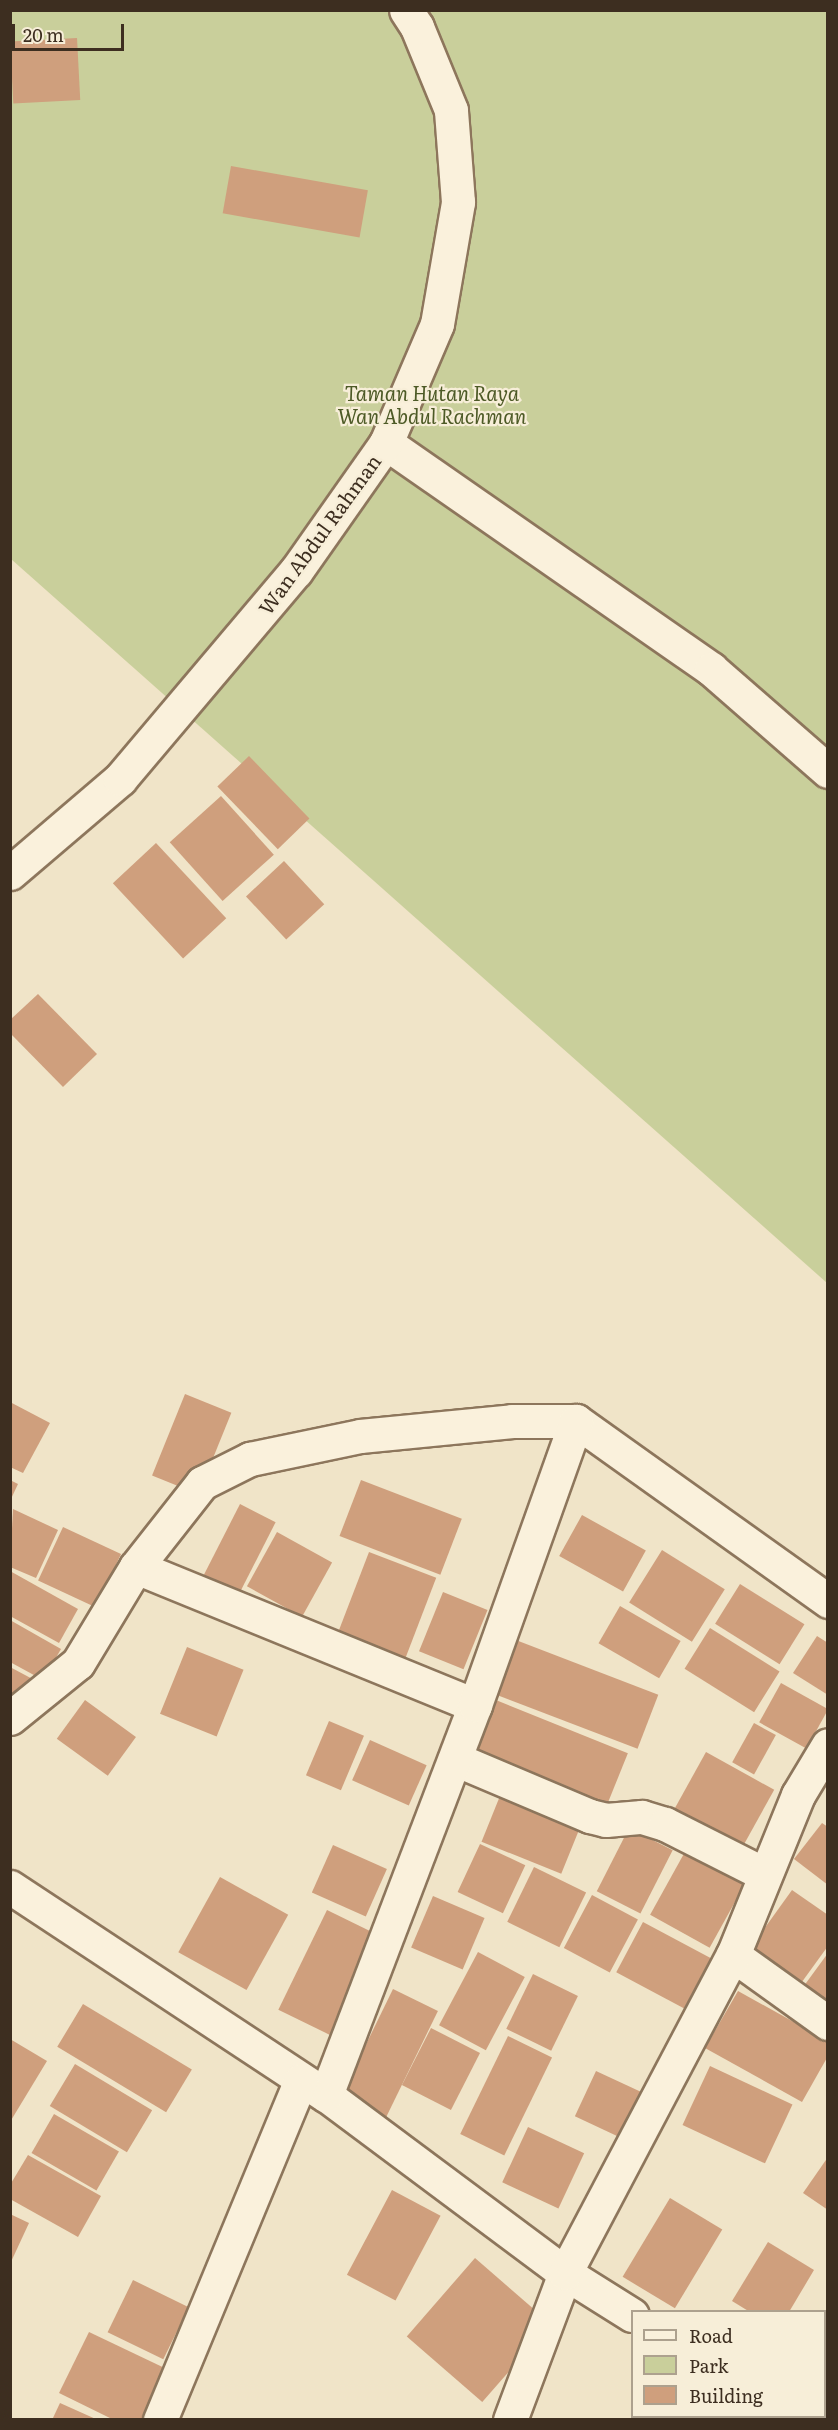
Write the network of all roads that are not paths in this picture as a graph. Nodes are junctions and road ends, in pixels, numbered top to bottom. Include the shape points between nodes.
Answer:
1 (406, 10) edge
2 (386, 443) junction
3 (828, 771) edge
4 (10, 873) edge
5 (576, 1421) junction
6 (135, 1568) junction
7 (828, 1601) edge
8 (475, 1705) junction
9 (10, 1718) edge
10 (828, 1745) edge
11 (455, 1759) junction
12 (764, 1874) junction
13 (10, 1887) edge
14 (733, 1955) junction
15 (828, 2023) edge
16 (314, 2087) junction
17 (565, 2273) junction
18 (631, 2313) edge
19 (160, 2420) edge
20 (510, 2420) edge

1 - 2 street, Wan Abdul Rahman via 417,27 451,110 458,202 437,324
2 - 3 street via 711,669
2 - 4 street, Wan Abdul Rahman via 296,571 120,779
5 - 6 street via 512,1421 360,1436 250,1459 202,1483
5 - 7 street
5 - 8 street
6 - 8 street
6 - 9 street via 78,1663
8 - 11 street
10 - 12 street via 798,1795
11 - 12 street via 606,1821 642,1817 665,1824
11 - 16 street
12 - 14 street
13 - 16 street
14 - 15 street
14 - 17 street
16 - 17 street
16 - 19 street
17 - 18 street
17 - 20 street

